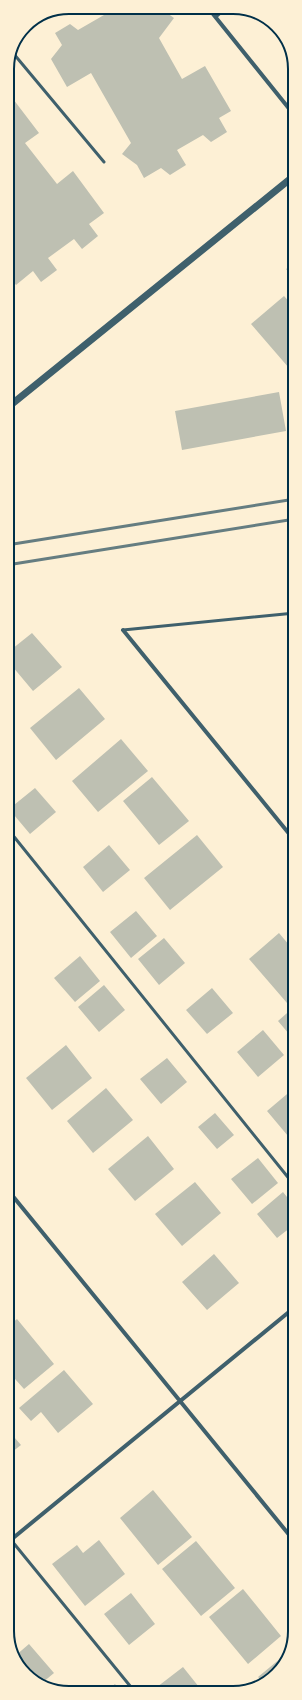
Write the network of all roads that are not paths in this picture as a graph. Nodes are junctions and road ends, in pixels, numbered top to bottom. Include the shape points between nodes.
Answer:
1 (213, 14) edge
2 (219, 14) edge
3 (216, 17) junction
4 (16, 56) edge
5 (288, 108) edge
6 (104, 162) dead end
7 (288, 180) edge
8 (14, 402) edge
9 (288, 614) edge
10 (123, 630) joint
11 (288, 832) edge
12 (14, 837) edge
13 (288, 1177) edge
14 (14, 1198) edge
15 (288, 1313) edge
16 (179, 1400) junction
17 (288, 1533) edge
18 (14, 1537) edge
19 (14, 1547) edge
20 (130, 1686) edge

1 - 3 street
2 - 3 lane
3 - 5 street
4 - 6 lane
7 - 8 street
9 - 10 lane
10 - 11 street
12 - 13 lane
14 - 16 street
15 - 16 street
16 - 17 street
16 - 18 street
19 - 20 lane

